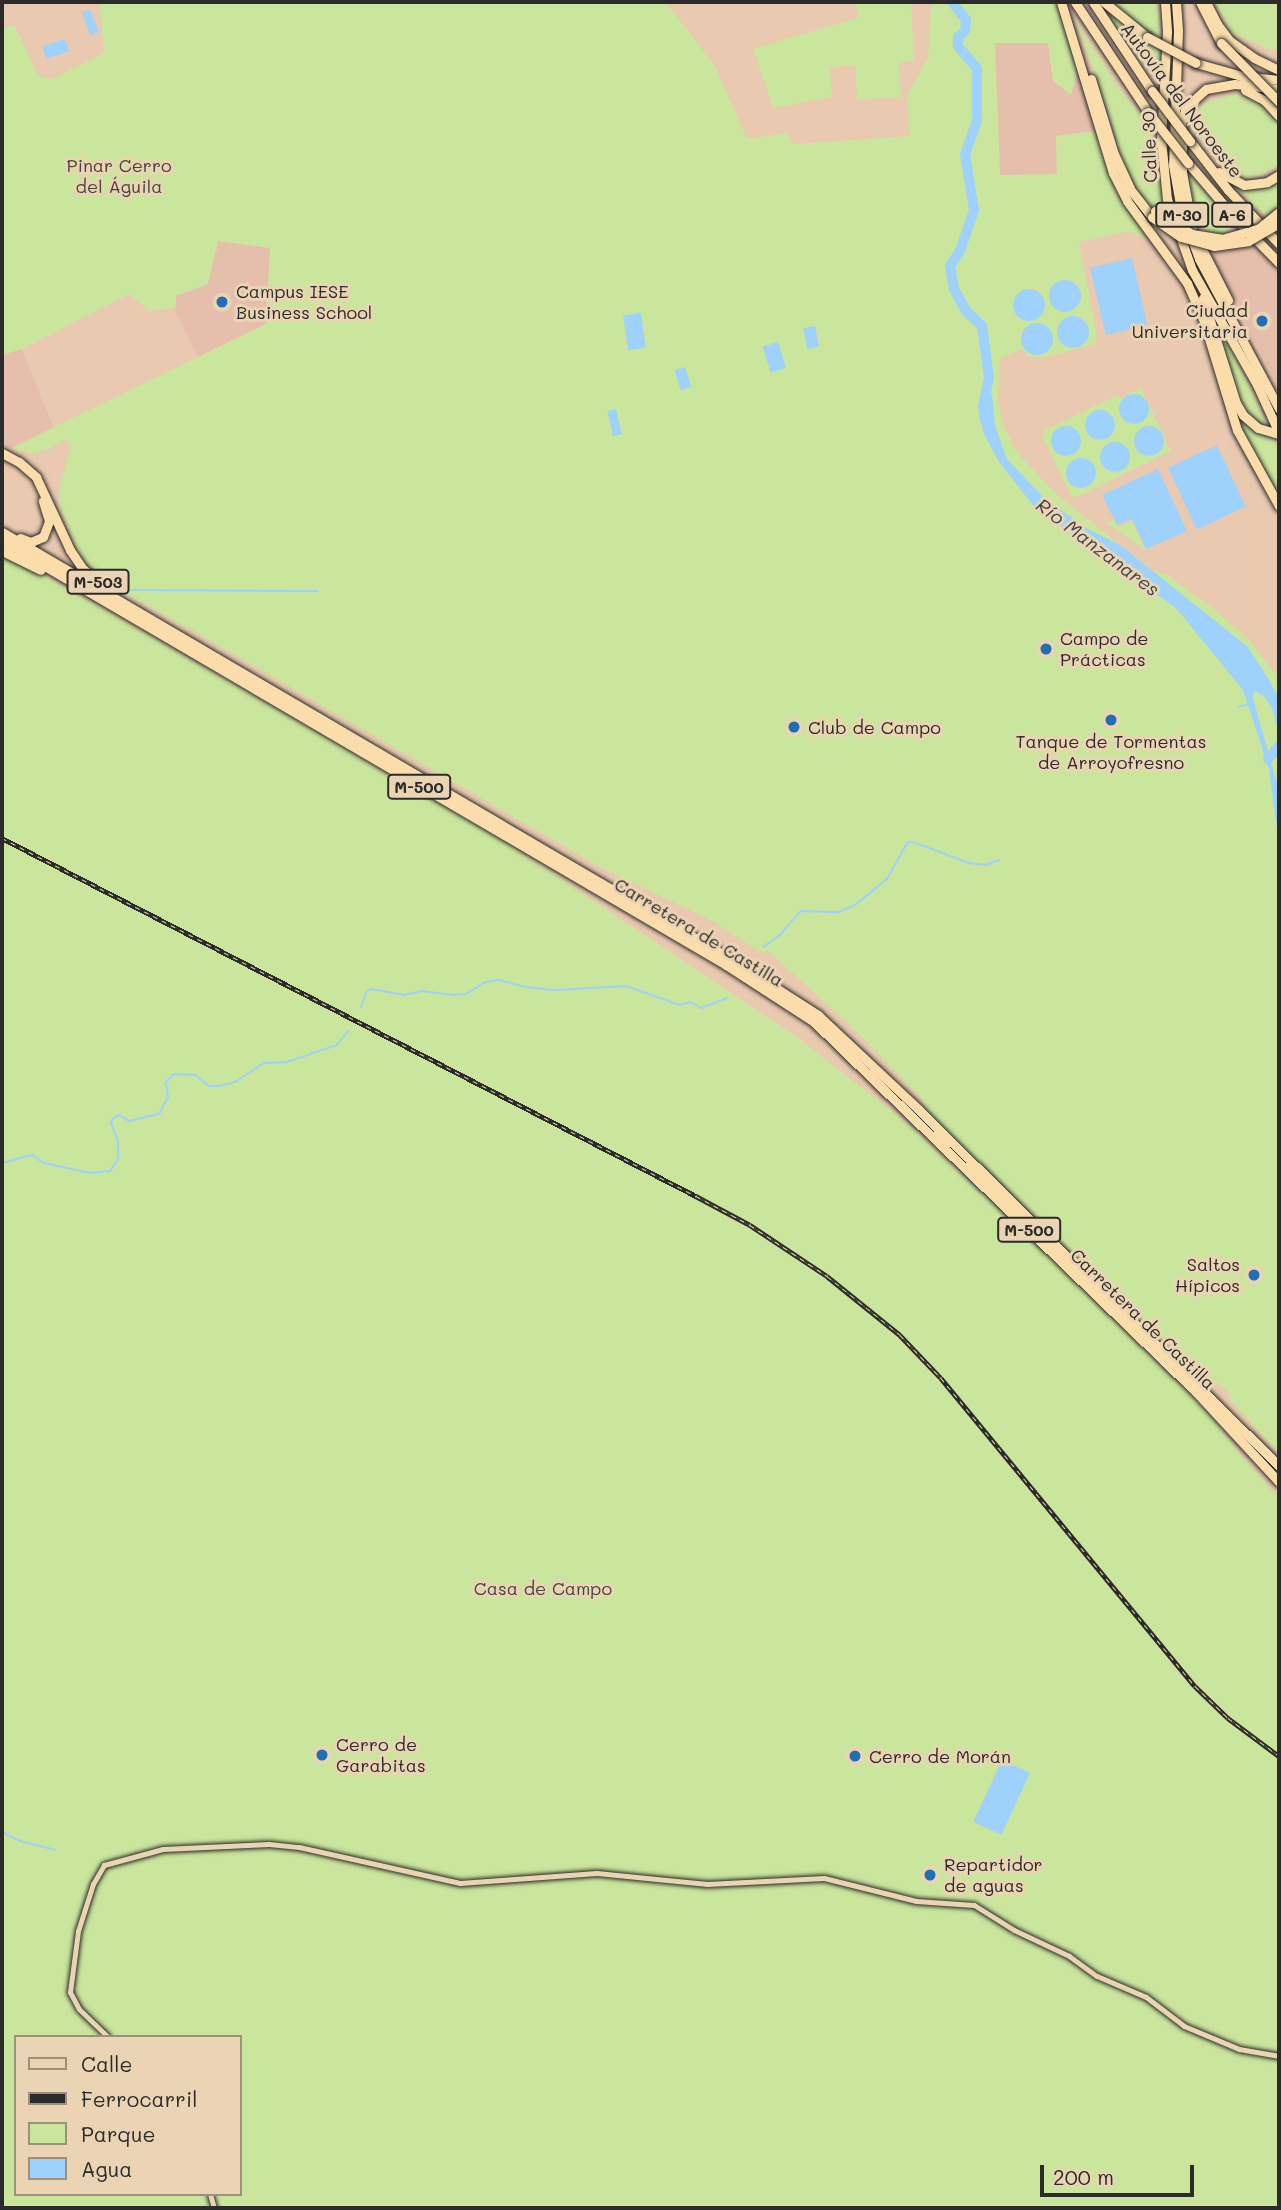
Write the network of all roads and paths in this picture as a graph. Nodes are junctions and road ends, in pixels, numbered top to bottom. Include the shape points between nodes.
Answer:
1 (1063, 2) edge
2 (1075, 2) edge
3 (1093, 2) edge
4 (1107, 2) edge
5 (1166, 2) edge
6 (1176, 2) edge
7 (1200, 2) edge
8 (1206, 2) edge
9 (1254, 58) junction
10 (1279, 63) edge
11 (1279, 70) edge
12 (1279, 79) edge
13 (1279, 89) edge
14 (1279, 102) edge
15 (1279, 116) edge
16 (1205, 159) junction
17 (1279, 175) edge
18 (1279, 212) edge
19 (1154, 214) junction
20 (1279, 223) edge
21 (1192, 227) junction
22 (1279, 244) edge
23 (1279, 263) edge
24 (1192, 270) junction
25 (1279, 407) edge
26 (1279, 433) edge
27 (2, 455) edge
28 (1279, 506) edge
29 (2, 530) edge
30 (2, 541) edge
31 (2, 551) edge
32 (113, 607) junction
33 (165, 627) junction
34 (728, 961) junction
35 (770, 987) junction
36 (1279, 1466) edge
37 (1279, 1482) edge
38 (106, 2035) edge
39 (1279, 2056) edge

1 - 19 highway via 1125,169
1 - 28 highway via 1112,173 1187,283 1203,319 1237,430
2 - 23 highway, Autovía del Noroeste / A-6, bridge via 1148,112 1235,218
3 - 16 highway, Autovía del Noroeste / A-6, bridge via 1152,91
4 - 12 highway, bridge via 1146,37 1196,63 1242,76
5 - 24 highway, Calle 30 / M-30 via 1163,169 1175,226
6 - 25 highway, Calle 30 / M-30 via 1173,165 1181,210 1199,259
7 - 14 highway, bridge via 1221,43
8 - 9 highway via 1224,33
9 - 10 highway
9 - 11 highway
13 - 21 highway via 1214,85 1198,93 1186,107 1178,149
15 - 21 highway via 1255,94 1235,88 1216,89 1193,103 1185,117 1181,149
16 - 17 highway via 1230,180 1244,184 1267,182
16 - 22 highway, Autovía del Noroeste / A-6
18 - 19 highway, bridge via 1258,229 1222,239 1192,234
19 - 20 highway, bridge via 1181,237 1214,246 1248,242
21 - 25 highway
24 - 26 highway, Calle 30 / M-30
24 - 26 highway via 1236,403 1250,422 1268,433
27 - 29 highway, M-500 via 32,481 49,521 43,537 31,542
27 - 33 highway, M-503 via 19,461 36,477 83,569
29 - 33 highway, Carretera de Castilla / M-500
30 - 32 highway, Carretera de Castilla / M-500
31 - 32 highway, M-500
32 - 34 highway, Carretera de Castilla / M-500
33 - 34 highway, Carretera de Castilla / M-500
34 - 35 highway, Carretera de Castilla / M-500
35 - 36 highway, Carretera de Castilla / M-500 via 818,1015 851,1044
35 - 37 highway, Carretera de Castilla / M-500 via 844,1048 1229,1426
38 - 39 street via 79,2010 70,1992 78,1931 93,1884 107,1861 234,1843 299,1847 460,1883 597,1874 707,1884 824,1878 916,1901 974,1905 1097,1976 1146,1997 1184,2026 1239,2049

